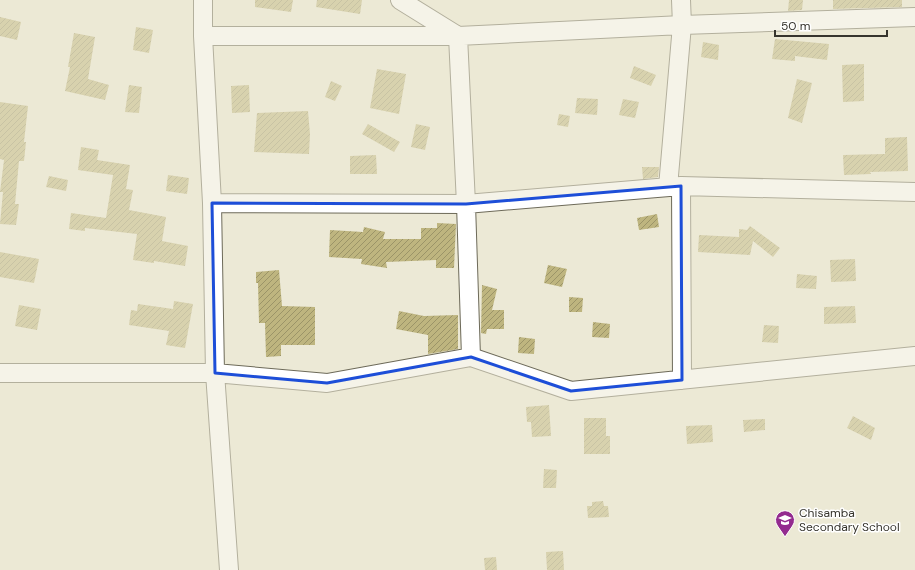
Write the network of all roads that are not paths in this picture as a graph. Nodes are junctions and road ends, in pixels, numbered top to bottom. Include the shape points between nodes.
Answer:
1 (203, 0) edge
2 (400, 0) edge
3 (681, 0) edge
4 (915, 17) edge
5 (682, 25) junction
6 (203, 36) junction
7 (458, 36) junction
8 (674, 186) junction
9 (915, 192) edge
10 (212, 203) junction
11 (466, 204) junction
12 (915, 356) edge
13 (471, 357) junction
14 (0, 373) edge
15 (215, 373) junction
16 (682, 380) junction
17 (229, 570) edge

1 - 6 street
2 - 7 street
3 - 5 street
4 - 5 street
5 - 7 street
5 - 8 street
6 - 7 street
6 - 10 street
7 - 11 street
8 - 9 street
8 - 11 street
8 - 16 street
10 - 11 street
10 - 15 street
11 - 13 street
12 - 16 street
13 - 15 street via 327,383
13 - 16 street via 571,391
14 - 15 street
15 - 17 street

